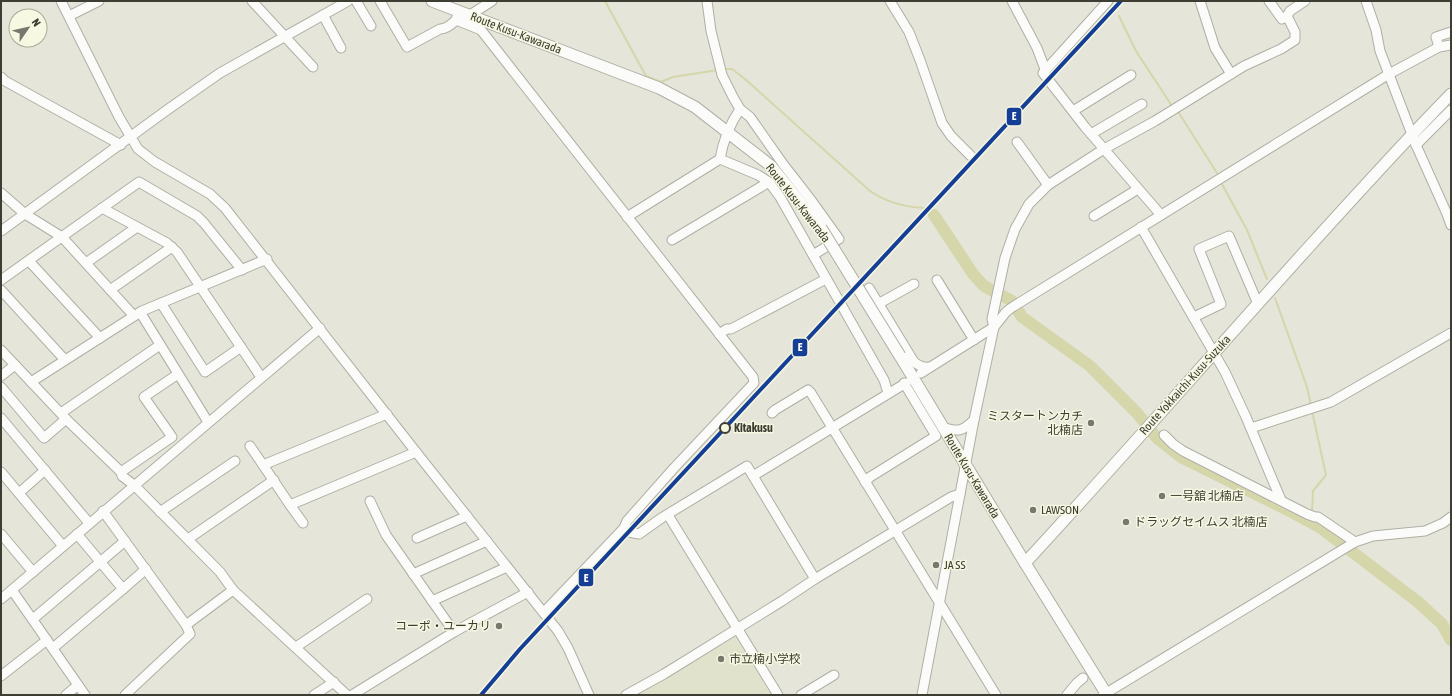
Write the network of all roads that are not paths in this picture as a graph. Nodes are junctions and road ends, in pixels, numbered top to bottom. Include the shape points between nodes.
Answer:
1 (61, 1) edge
2 (99, 1) edge
3 (252, 1) edge
4 (348, 1) edge
5 (356, 1) edge
6 (380, 1) edge
7 (432, 1) edge
8 (492, 1) edge
9 (707, 1) edge
10 (890, 1) edge
11 (1012, 1) edge
12 (1108, 1) edge
13 (1200, 1) edge
14 (1270, 1) edge
15 (1305, 1) edge
16 (1366, 1) edge
17 (323, 15) junction
18 (457, 15) junction
19 (470, 15) junction
20 (69, 16) junction
21 (1287, 16) junction
22 (371, 26) dead end
23 (1451, 32) edge
24 (285, 37) junction
25 (1451, 45) edge
26 (1439, 46) junction
27 (341, 48) dead end
28 (313, 67) dead end
29 (1046, 69) junction
30 (1231, 74) junction
31 (1389, 74) junction
32 (1131, 75) dead end
33 (2, 79) edge
34 (1451, 94) edge
35 (1142, 104) dead end
36 (740, 110) junction
37 (1451, 110) edge
38 (1073, 111) junction
39 (728, 132) junction
40 (1412, 133) junction
41 (1091, 134) junction
42 (131, 138) junction
43 (1017, 142) dead end
44 (121, 145) junction
45 (1416, 145) junction
46 (1104, 149) junction
47 (970, 156) dead end
48 (720, 159) junction
49 (769, 182) junction
50 (1048, 185) junction
51 (1138, 189) junction
52 (1, 193) edge
53 (102, 208) junction
54 (25, 214) junction
55 (1161, 215) junction
56 (1094, 216) dead end
57 (627, 217) junction
58 (1451, 225) edge
59 (137, 227) junction
60 (1141, 227) junction
61 (1, 231) edge
62 (62, 236) junction
63 (672, 240) dead end
64 (172, 247) junction
65 (813, 255) junction
66 (267, 259) junction
67 (29, 261) junction
68 (86, 263) junction
69 (242, 270) junction
70 (826, 279) junction
71 (1, 280) edge
72 (937, 280) dead end
73 (914, 284) dead end
74 (201, 287) junction
75 (869, 288) dead end
76 (1, 290) edge
77 (110, 290) junction
78 (161, 303) junction
79 (878, 304) junction
80 (1258, 304) junction
81 (137, 314) junction
82 (1194, 317) junction
83 (994, 327) junction
84 (320, 328) junction
85 (1451, 333) edge
86 (719, 334) junction
87 (100, 338) junction
88 (974, 340) junction
89 (160, 345) junction
90 (241, 347) junction
91 (1, 350) edge
92 (1214, 352) junction
93 (65, 360) junction
94 (15, 365) junction
95 (930, 367) junction
96 (921, 373) dead end
97 (178, 374) junction
98 (1, 376) edge
99 (261, 377) junction
100 (31, 382) junction
101 (1, 387) edge
102 (888, 393) junction
103 (772, 413) dead end
104 (388, 414) junction
105 (64, 416) junction
106 (1, 418) edge
107 (974, 420) junction
108 (208, 422) junction
109 (942, 427) junction
110 (832, 428) junction
111 (1251, 428) junction
112 (1164, 435) dead end
113 (250, 446) dead end
114 (416, 452) junction
115 (235, 461) dead end
116 (966, 463) junction
117 (263, 465) junction
118 (45, 470) junction
119 (1, 472) edge
120 (121, 472) junction
121 (753, 476) junction
122 (274, 480) junction
123 (865, 482) junction
124 (134, 485) junction
125 (19, 493) junction
126 (960, 494) junction
127 (1281, 500) junction
128 (370, 501) dead end
129 (290, 505) junction
130 (103, 511) junction
131 (160, 512) junction
132 (668, 515) junction
133 (467, 516) junction
134 (1451, 517) edge
135 (89, 523) junction
136 (303, 523) dead end
137 (624, 528) junction
138 (895, 531) junction
139 (1, 534) edge
140 (77, 534) junction
141 (417, 538) dead end
142 (188, 539) junction
143 (125, 541) junction
144 (487, 541) junction
145 (1354, 543) junction
146 (63, 546) junction
147 (100, 561) junction
148 (1025, 563) junction
149 (507, 566) junction
150 (146, 569) junction
151 (33, 572) junction
152 (413, 574) junction
153 (816, 579) junction
154 (124, 589) junction
155 (12, 590) junction
156 (233, 590) junction
157 (528, 592) junction
158 (1, 599) edge
159 (367, 599) dead end
160 (432, 601) junction
161 (940, 602) junction
162 (544, 612) junction
163 (33, 619) junction
164 (186, 625) junction
165 (738, 629) junction
166 (454, 632) junction
167 (47, 640) junction
168 (296, 647) junction
169 (53, 648) junction
170 (834, 675) dead end
171 (1, 676) edge
172 (1083, 678) dead end
173 (331, 684) junction
174 (78, 685) junction
175 (1105, 694) edge
176 (66, 695) edge
177 (85, 695) edge
178 (125, 695) edge
179 (314, 695) edge
180 (347, 695) edge
181 (352, 695) edge
182 (589, 695) edge
183 (626, 695) edge
184 (778, 695) edge
185 (801, 695) edge
186 (922, 695) edge
187 (996, 695) edge
188 (1067, 695) edge

1 - 20 street
2 - 20 street
3 - 24 street
4 - 17 street
5 - 22 street
6 - 18 street via 407,47 452,24
7 - 18 main road, Route Kusu-Kawarada
8 - 19 street
9 - 36 street via 711,31 721,69
10 - 47 street via 909,32 942,123
11 - 29 street
12 - 29 street
13 - 30 street via 1215,48
14 - 21 street via 1282,19
15 - 21 street
16 - 31 street
17 - 24 street
17 - 27 street
18 - 19 main road, Route Kusu-Kawarada
18 - 57 street via 481,30
19 - 39 main road, Route Kusu-Kawarada via 659,88 695,107
20 - 42 street via 118,117
21 - 30 street via 1295,32 1295,40
23 - 26 street via 1436,37
24 - 28 street
24 - 42 street via 220,73
25 - 26 street
26 - 31 street
29 - 38 street via 1043,73
30 - 46 street
31 - 40 street
31 - 55 street
32 - 38 street
33 - 44 street
34 - 40 main road, Route Yokkaichi-Kusu-Suzuka
35 - 41 street
36 - 39 street
36 - 65 street via 750,117 839,239
37 - 45 street
38 - 41 street
39 - 48 street
39 - 109 main road, Route Kusu-Kawarada, bridge via 771,166 821,228
40 - 45 street
40 - 80 main road, Route Yokkaichi-Kusu-Suzuka
41 - 46 street
42 - 44 street
42 - 66 street via 138,149 155,162 220,202
43 - 50 street
44 - 54 street
45 - 58 street
46 - 50 street
46 - 51 street
48 - 49 street via 747,169
48 - 57 street
49 - 63 street
49 - 65 street
50 - 83 street via 1029,204 1018,222 1005,258 992,319
51 - 55 street
51 - 56 street
52 - 54 street
53 - 59 street
53 - 62 street
53 - 69 street via 139,182 198,216
54 - 61 street
54 - 62 street
55 - 60 street
57 - 86 street
59 - 64 street
59 - 68 street
60 - 82 street
60 - 83 street via 1014,306
62 - 67 street
62 - 68 street
64 - 74 street
64 - 77 street
65 - 70 street
66 - 69 street
66 - 84 street
67 - 71 street
67 - 87 street
68 - 77 street
69 - 74 street
70 - 86 street
70 - 102 street via 884,380
72 - 88 street
73 - 79 street
74 - 78 street
74 - 90 street
75 - 79 street
76 - 93 street
77 - 81 street
78 - 81 street
78 - 90 street via 205,372
79 - 95 street via 914,362 919,366
80 - 82 street via 1229,236 1199,249 1221,304
80 - 92 main road, Route Yokkaichi-Kusu-Suzuka
81 - 87 street
81 - 89 street
82 - 92 street
83 - 88 street
83 - 107 street
84 - 99 street
84 - 104 street
85 - 111 street via 1331,402
86 - 137 street via 753,377 754,383 674,468 627,521
87 - 93 street
88 - 95 street
89 - 97 street
89 - 105 street
90 - 99 street
91 - 94 street
92 - 111 street
92 - 148 main road, Route Yokkaichi-Kusu-Suzuka
93 - 100 street
94 - 98 street
94 - 100 street
95 - 96 street
97 - 108 street
97 - 120 street via 144,397 172,437
99 - 108 street
100 - 105 street
101 - 105 street via 44,438
102 - 110 street
102 - 123 street via 905,383 936,436
103 - 110 street via 808,390
104 - 114 street
104 - 117 street
105 - 120 street
106 - 118 street
107 - 109 street via 961,430
107 - 116 street
108 - 124 street
109 - 116 main road, Route Kusu-Kawarada
110 - 121 street
110 - 123 street
111 - 127 street
112 - 127 street via 1183,451
113 - 117 street
114 - 129 street
114 - 133 street
115 - 131 street
116 - 126 street
116 - 148 main road, Route Kusu-Kawarada
117 - 122 street
118 - 125 street
118 - 135 street
119 - 125 street
120 - 124 street via 122,476
121 - 132 street via 747,466
121 - 153 street
122 - 129 street
122 - 142 street
123 - 138 street
124 - 130 street
124 - 131 street
125 - 146 street
126 - 138 street
126 - 161 street
127 - 145 street via 1312,516 1318,516
128 - 152 street via 386,535
129 - 136 street
130 - 135 street
130 - 143 street
131 - 142 street
132 - 137 street via 639,534
132 - 165 street
133 - 141 street
133 - 144 street
134 - 145 street via 1425,531 1373,536
135 - 140 street
137 - 162 street
138 - 153 street
138 - 161 street
139 - 151 street
140 - 146 street
140 - 147 street
142 - 156 street via 220,572
143 - 147 street
143 - 150 street
144 - 149 street
144 - 152 street
145 - 175 street
146 - 151 street
147 - 154 street
147 - 163 street
148 - 175 main road
149 - 157 street
149 - 160 street
150 - 154 street
150 - 164 street
151 - 155 street
152 - 160 street
153 - 165 street
154 - 169 street
155 - 158 street
155 - 163 street
156 - 164 street
156 - 168 street
157 - 162 street
157 - 166 street
159 - 168 street
160 - 166 street
161 - 186 street
161 - 187 street
162 - 182 street via 564,641
163 - 167 street
164 - 178 street via 190,634 186,639
165 - 183 street
165 - 184 street
166 - 181 street
167 - 169 street
167 - 171 street
168 - 173 street
169 - 174 street
170 - 185 street
172 - 188 street
173 - 179 street
173 - 180 street
174 - 176 street
174 - 177 street

